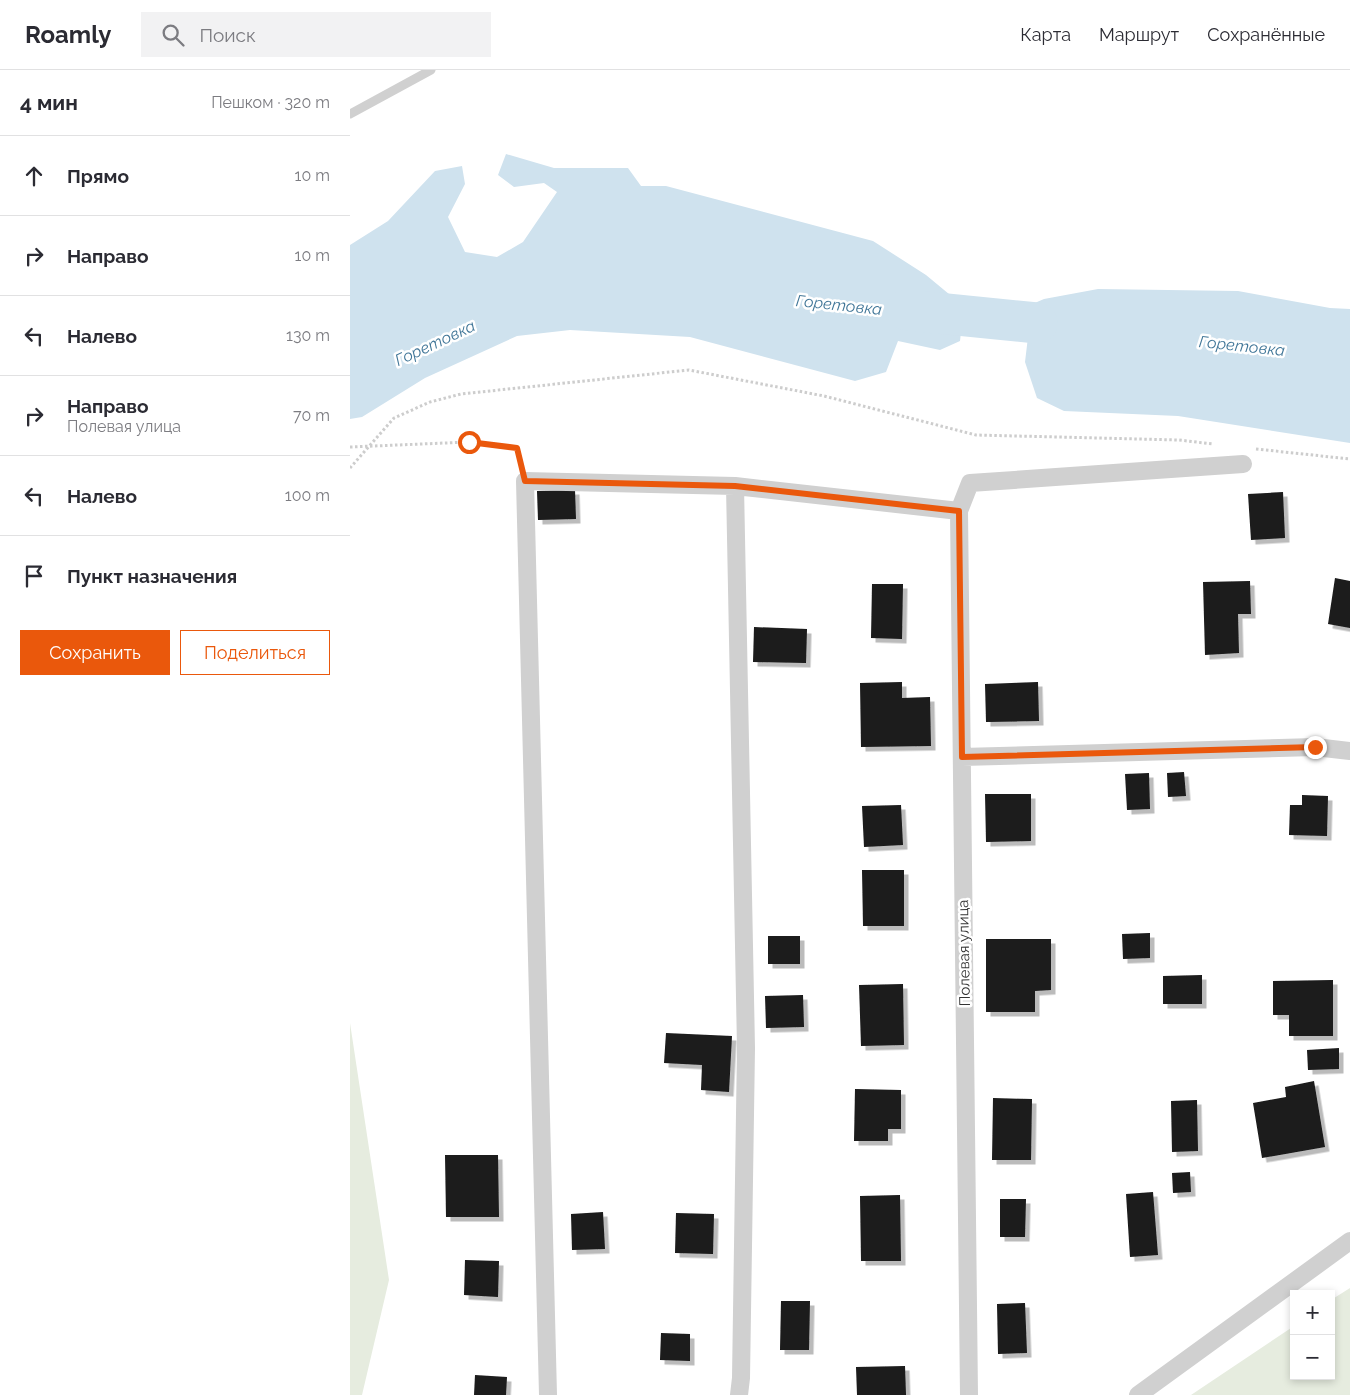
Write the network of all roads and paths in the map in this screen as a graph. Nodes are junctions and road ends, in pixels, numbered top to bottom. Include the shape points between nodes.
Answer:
1 (430, 70) edge
2 (350, 114) edge
3 (1217, 444) dead end
4 (369, 446) junction
5 (350, 447) edge
6 (1255, 449) dead end
7 (1350, 459) edge
8 (1243, 464) dead end
9 (350, 468) edge
10 (525, 481) junction
11 (735, 486) junction
12 (959, 511) junction
13 (1350, 751) edge
14 (962, 757) junction
15 (1350, 1241) edge
16 (548, 1395) edge
17 (739, 1395) edge
18 (969, 1395) edge
19 (1138, 1395) edge

1 - 2 lane
3 - 4 path via 1179,440 976,435 824,396 689,370 461,394 430,402 394,418
4 - 5 path
4 - 9 path
4 - 10 path via 469,442 517,448
6 - 7 path
8 - 12 street via 970,483
10 - 11 street
10 - 16 street
11 - 12 street
11 - 17 street via 746,1048
12 - 14 street, Полевая улица
13 - 14 street via 1315,747
14 - 18 street, Полевая улица
15 - 19 street

